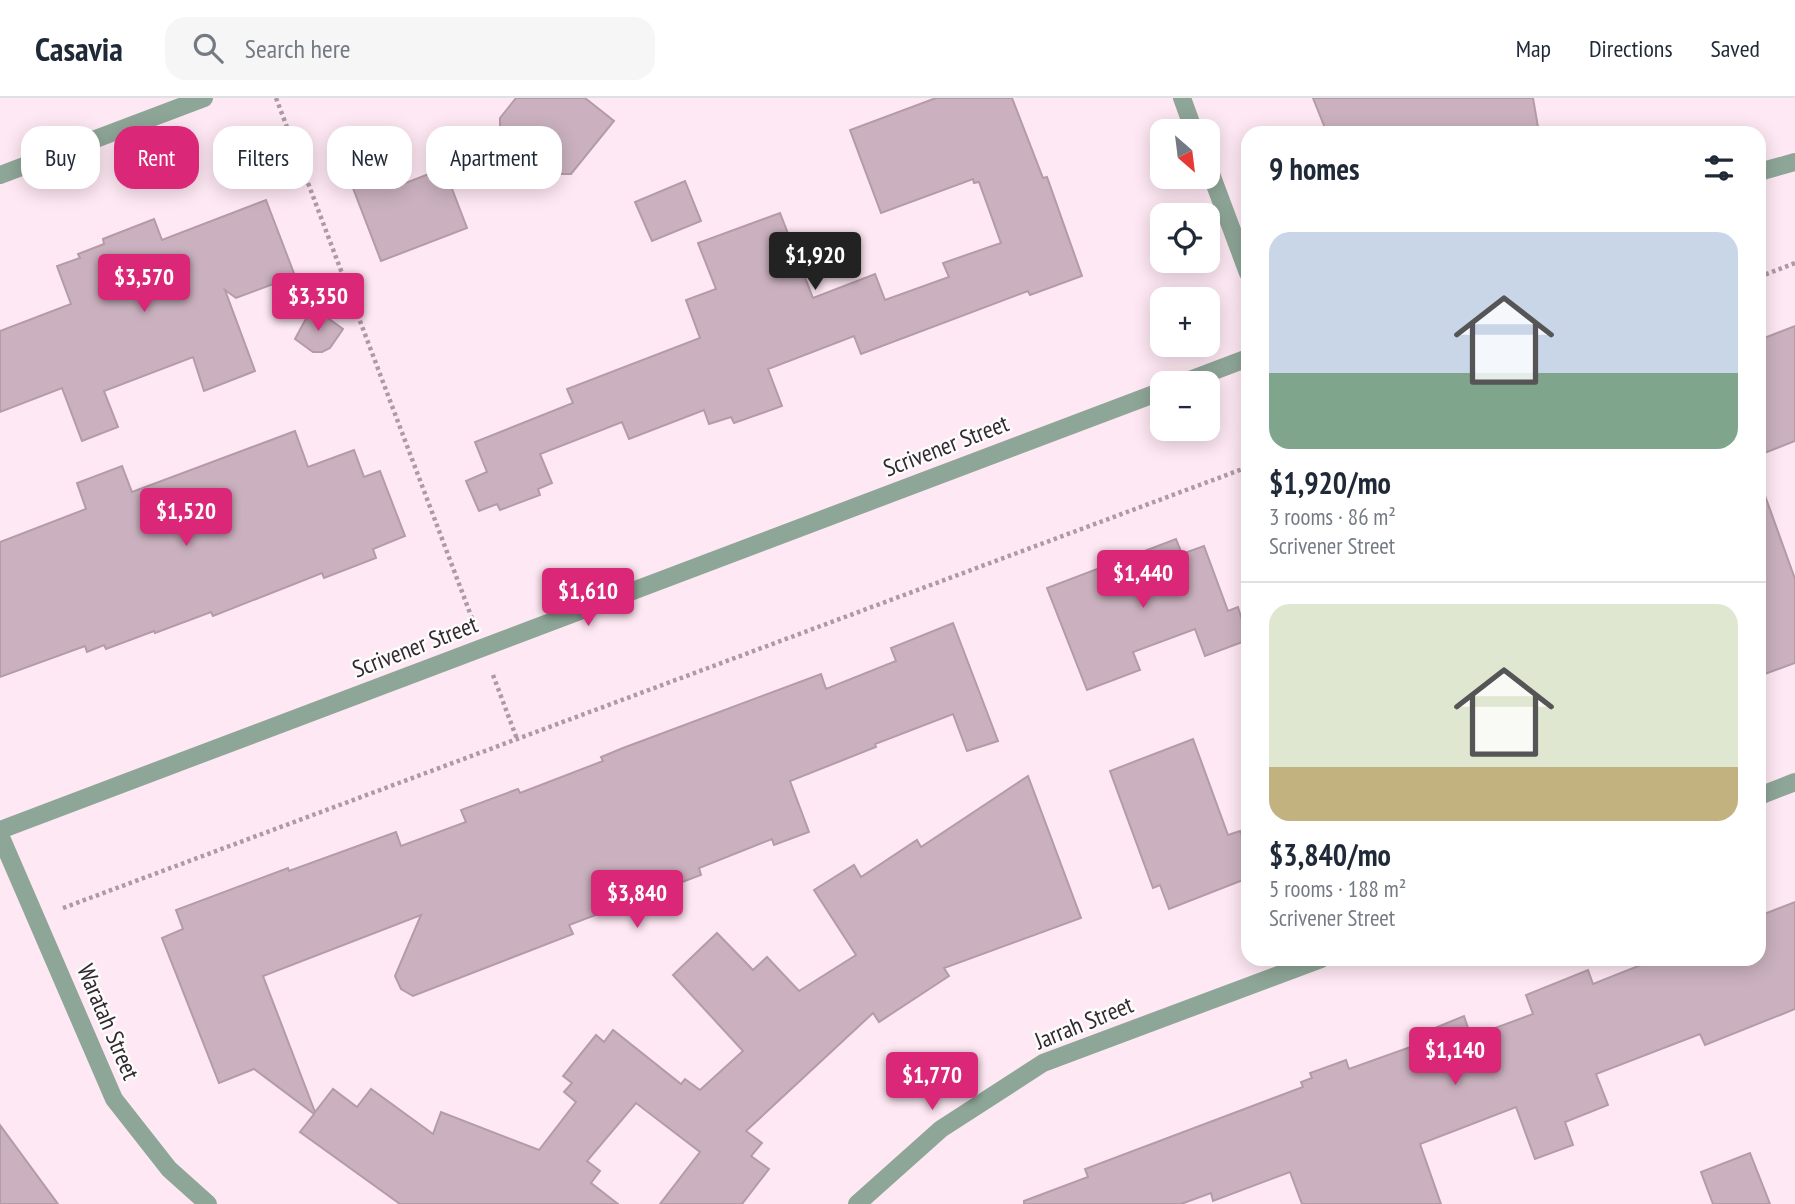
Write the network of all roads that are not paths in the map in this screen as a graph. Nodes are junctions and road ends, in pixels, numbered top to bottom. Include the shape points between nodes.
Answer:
1 (204, 98) edge
2 (1182, 98) edge
3 (1190, 119) edge
4 (1795, 162) edge
5 (1766, 170) edge
6 (0, 175) edge
7 (1217, 189) edge
8 (1241, 254) edge
9 (1241, 361) edge
10 (1214, 371) edge
11 (1150, 396) edge
12 (1795, 782) edge
13 (1766, 793) edge
14 (0, 830) edge
15 (0, 835) edge
16 (1302, 966) edge
17 (208, 1204) edge
18 (857, 1204) edge

1 - 6 street
2 - 3 street
4 - 5 street
7 - 8 street
9 - 10 street
11 - 14 street, Scrivener Street
12 - 13 street
15 - 17 street, Waratah Street via 114,1099 169,1169
16 - 18 street, Jarrah Street via 1043,1063 941,1129

